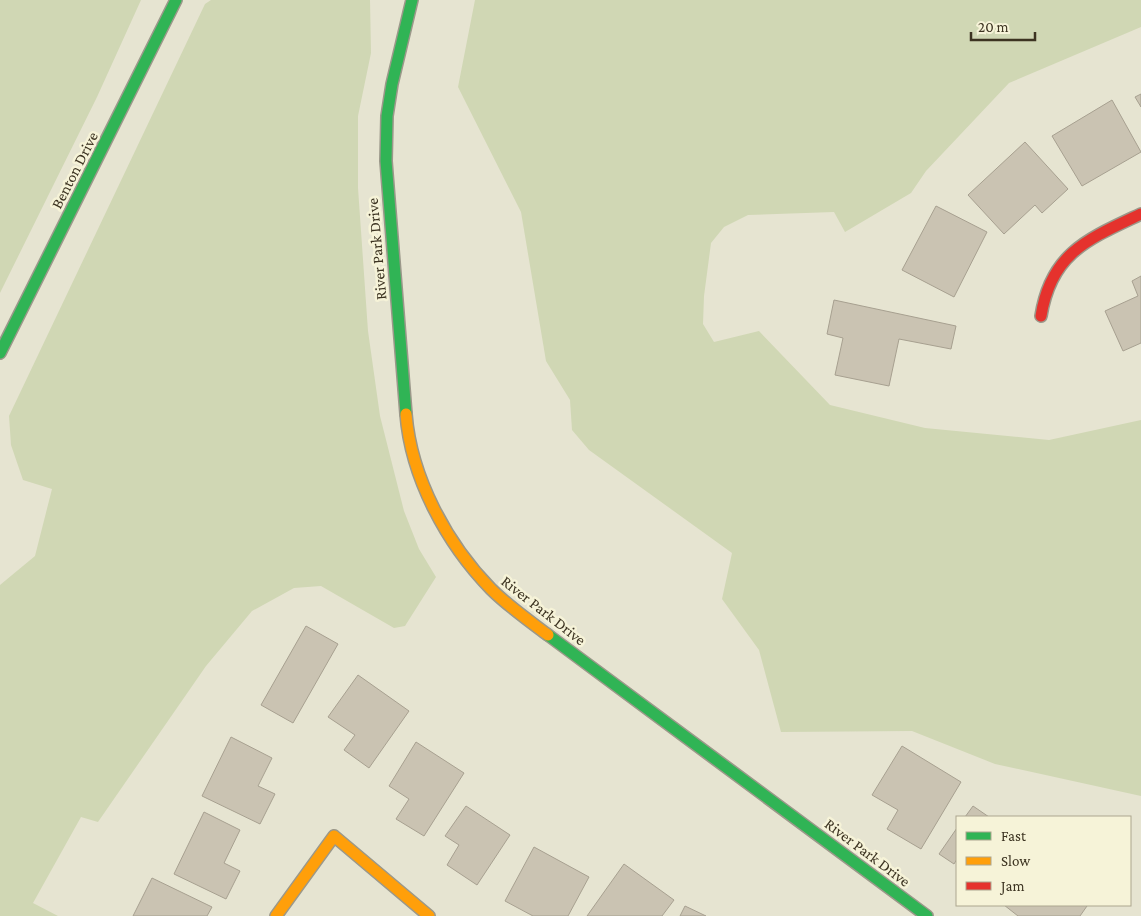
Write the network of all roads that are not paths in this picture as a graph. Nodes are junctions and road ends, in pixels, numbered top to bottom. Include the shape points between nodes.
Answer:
1 (176, 0) edge
2 (412, 0) edge
3 (1141, 214) edge
4 (1042, 316) dead end
5 (0, 353) edge
6 (276, 916) edge
7 (429, 916) edge
8 (927, 916) edge

1 - 5 street, Benton Drive
2 - 8 street, River Park Drive via 392,84 386,161 407,422 416,461 438,518 472,569 512,608
3 - 4 street via 1100,233 1070,254 1053,272 1043,295
6 - 7 street via 334,836

